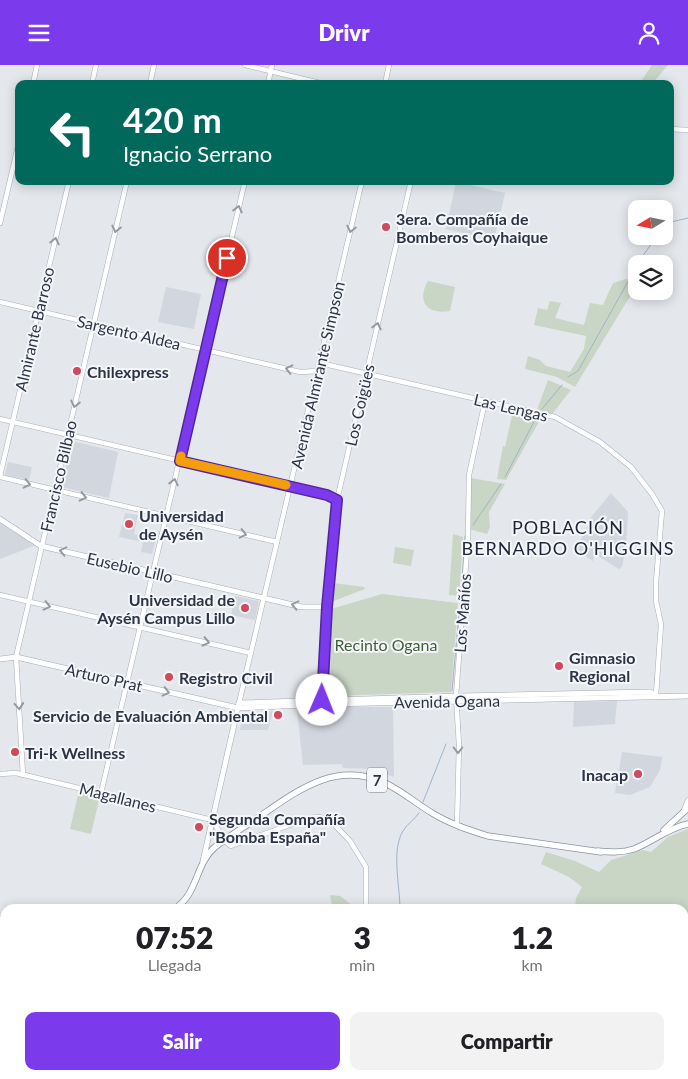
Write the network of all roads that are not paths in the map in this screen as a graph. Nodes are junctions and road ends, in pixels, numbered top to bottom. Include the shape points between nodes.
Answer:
1 (37, 65) edge
2 (96, 65) edge
3 (154, 65) edge
4 (245, 65) edge
5 (272, 65) edge
6 (389, 65) edge
7 (271, 71) junction
8 (33, 80) edge
9 (93, 80) edge
10 (151, 80) edge
11 (269, 80) edge
12 (308, 80) edge
13 (386, 80) edge
14 (674, 129) edge
15 (688, 131) edge
16 (15, 160) edge
17 (68, 185) edge
18 (126, 185) edge
19 (244, 185) edge
20 (361, 185) edge
21 (410, 185) edge
22 (0, 223) edge
23 (0, 302) edge
24 (39, 311) junction
25 (94, 324) junction
26 (205, 350) junction
27 (320, 363) junction
28 (318, 371) junction
29 (366, 373) junction
30 (485, 401) junction
31 (0, 419) edge
32 (13, 422) junction
33 (68, 435) junction
34 (180, 461) junction
35 (0, 477) edge
36 (291, 486) junction
37 (55, 490) junction
38 (337, 503) junction
39 (166, 516) junction
40 (0, 519) edge
41 (277, 542) junction
42 (41, 546) junction
43 (153, 572) junction
44 (0, 595) edge
45 (264, 598) junction
46 (28, 601) junction
47 (327, 607) junction
48 (140, 627) junction
49 (251, 653) junction
50 (16, 657) junction
51 (0, 659) edge
52 (127, 683) junction
53 (656, 695) junction
54 (681, 696) junction
55 (688, 696) edge
56 (456, 698) junction
57 (324, 701) junction
58 (688, 702) edge
59 (239, 706) junction
60 (0, 774) edge
61 (23, 775) junction
62 (101, 793) junction
63 (688, 800) edge
64 (685, 810) edge
65 (212, 820) junction
66 (688, 824) edge
67 (457, 825) junction
68 (653, 839) junction
69 (224, 840) junction
70 (203, 861) junction
71 (180, 904) edge
72 (366, 904) edge

1 - 8 street
2 - 9 street
3 - 10 street
4 - 7 street
5 - 7 street
6 - 13 street
7 - 11 street
7 - 12 street
14 - 15 street
16 - 22 street
24 -> 17 street, Almirante Barroso
18 -> 25 street, Francisco Bilbao
26 -> 19 street
20 -> 27 street, Avenida Almirante Simpson
29 -> 21 street, Los Coigües
23 - 24 street, Sargento Aldea
24 - 25 street, Sargento Aldea
24 - 32 street, Almirante Barroso
25 - 26 street, Sargento Aldea
25 -> 33 street, Francisco Bilbao
28 -> 26 street, Sargento Aldea via 300,372
26 - 34 street
27 - 28 street, Avenida Almirante Simpson
27 - 29 street, Las Lengas
28 - 36 street, Avenida Almirante Simpson
29 - 30 street, Las Lengas
29 - 38 street, Los Coigües
30 - 53 street, Las Lengas via 555,417 600,442 631,467 658,503 662,517 656,601 662,623
30 - 56 street, Los Mañíos via 469,475 468,536
31 - 32 street
32 - 33 street
32 - 35 street, Almirante Barroso
33 - 34 street
33 - 37 street, Francisco Bilbao
34 - 36 street
39 -> 34 street
35 -> 37 street
36 - 38 street via 327,495
36 - 41 street, Avenida Almirante Simpson
37 -> 39 street
37 - 42 street, Francisco Bilbao
38 - 47 street, Los Coigües
39 -> 41 street
39 - 43 street
40 - 42 main road, Eusebio Lillo
41 - 45 street, Avenida Almirante Simpson
43 -> 42 main road, Eusebio Lillo
42 - 46 street, Francisco Bilbao
43 - 45 main road, Eusebio Lillo
43 - 48 street
44 - 46 street
47 -> 45 main road, Eusebio Lillo via 305,607
45 - 49 street, Avenida Almirante Simpson
46 -> 48 street
46 - 50 street, Francisco Bilbao
47 - 57 main road, Los Coigües
48 -> 49 street
48 - 52 street
49 - 59 street, Avenida Almirante Simpson
50 - 51 main road, Arturo Prat
50 - 52 main road, Arturo Prat
50 -> 61 street, Francisco Bilbao
52 -> 59 main road, Arturo Prat
52 - 62 street
53 - 54 main road, Avenida Ogana
53 - 56 main road, Avenida Ogana
54 - 55 main road, Avenida Ogana
54 - 58 main road
56 - 57 main road, Avenida Ogana
56 -> 67 street, Los Mañíos
57 - 59 main road, Avenida Ogana
59 - 65 main road, Avenida Almirante Simpson
60 - 61 street, Magallanes
61 - 62 street, Magallanes
62 - 65 street, Magallanes
63 - 64 street
64 - 66 highway via 682,821
64 - 68 highway, 7
65 - 69 street
65 - 70 main road, Avenida Almirante Simpson
66 - 68 highway, 7
67 - 68 highway, 7 via 488,835 614,853 633,849
67 - 69 highway, 7 via 372,777 343,775 310,785
69 - 70 highway, 7
69 - 72 street via 228,845 235,845 309,818 330,820 344,832 366,867
70 - 71 highway, 7 via 189,896

